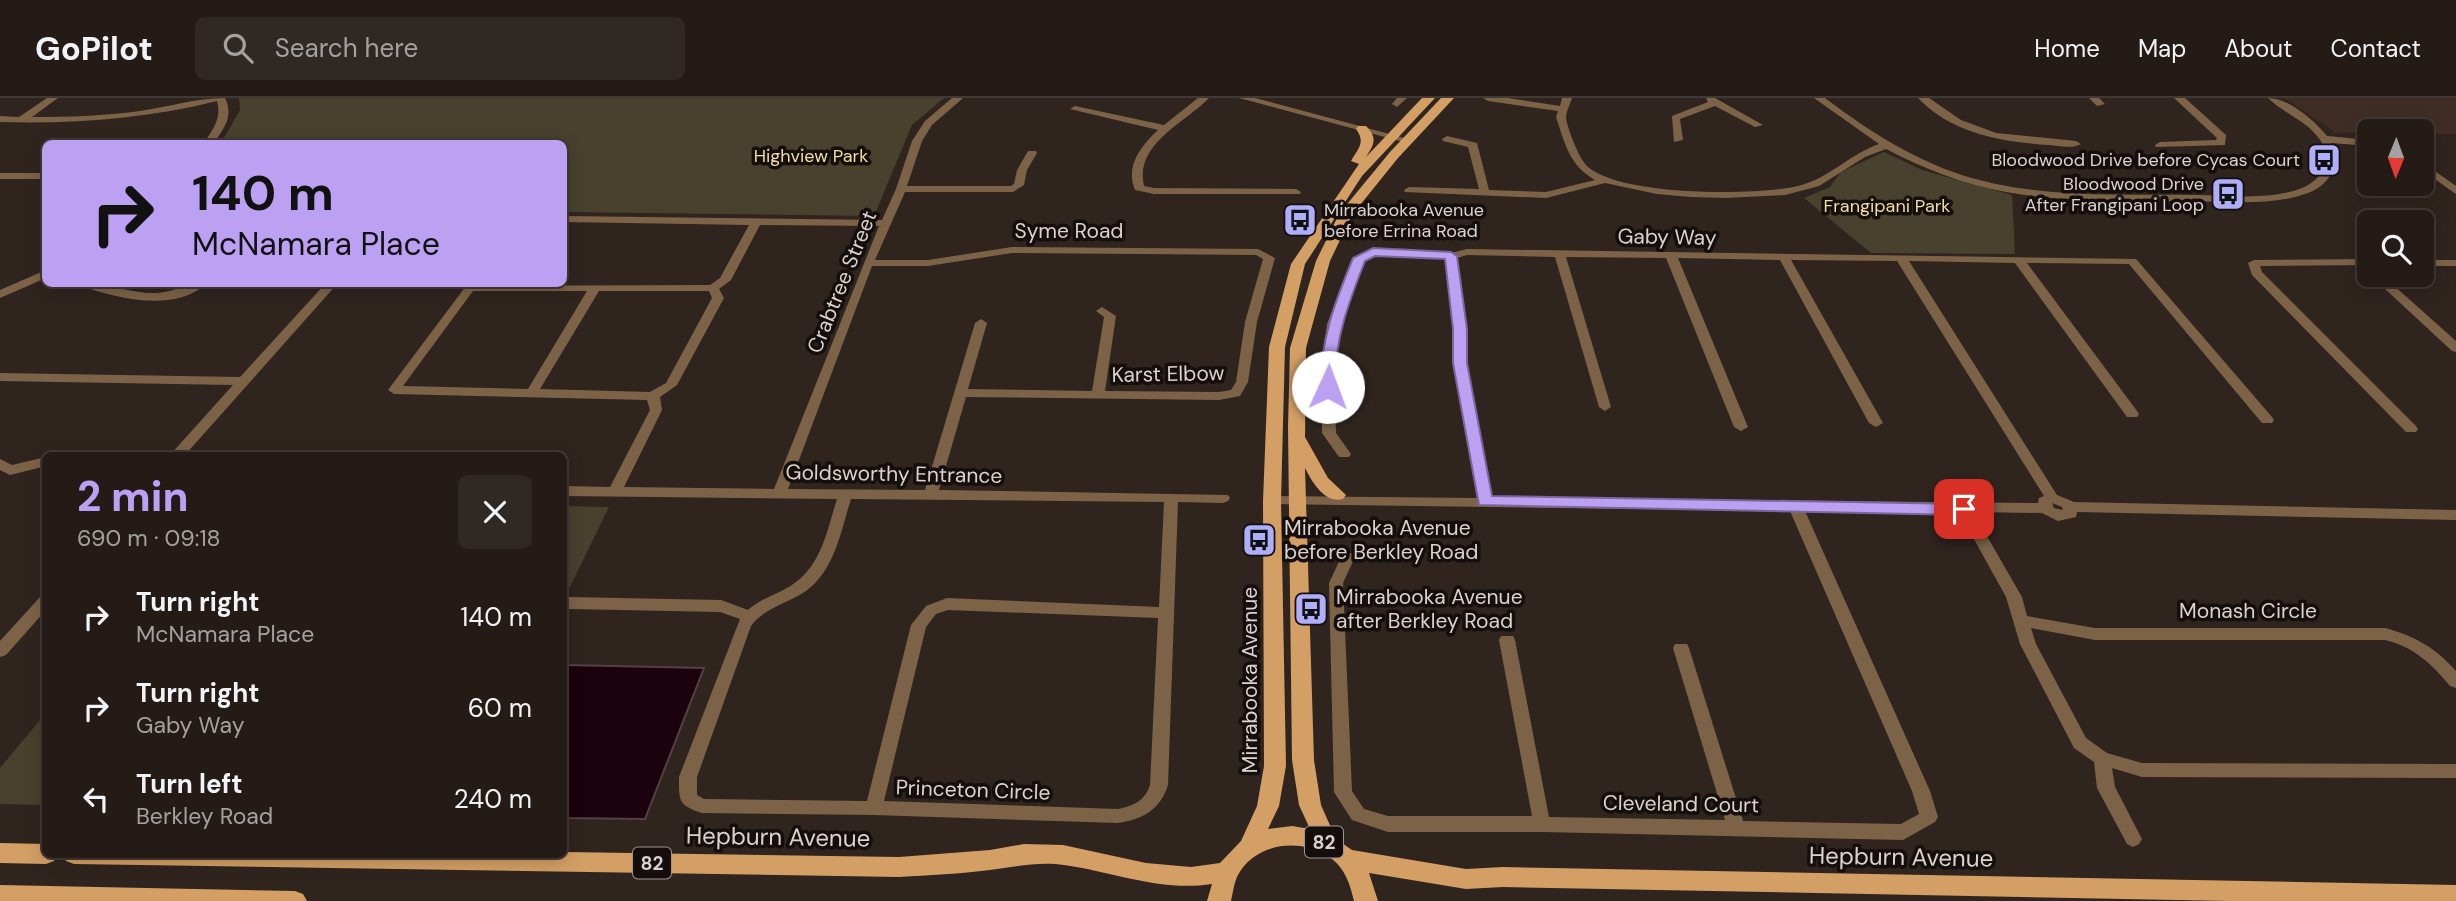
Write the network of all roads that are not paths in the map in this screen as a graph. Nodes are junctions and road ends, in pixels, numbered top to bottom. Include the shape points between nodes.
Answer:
1 (53, 98) edge
2 (220, 98) edge
3 (958, 98) edge
4 (1204, 98) edge
5 (1244, 98) edge
6 (1262, 98) edge
7 (1429, 98) edge
8 (1448, 98) edge
9 (1488, 98) edge
10 (1819, 98) edge
11 (1923, 98) edge
12 (2179, 98) edge
13 (2273, 98) edge
14 (1712, 100) edge
15 (1565, 104) edge
16 (1295, 106) junction
17 (1074, 109) dead end
18 (0, 119) edge
19 (21, 120) junction
20 (1758, 125) dead end
21 (1166, 129) junction
22 (1362, 129) junction
23 (1401, 136) junction
24 (1447, 139) dead end
25 (2323, 139) junction
26 (210, 140) edge
27 (1678, 140) dead end
28 (2357, 142) edge
29 (2076, 144) dead end
30 (2160, 145) dead end
31 (1884, 146) junction
32 (1032, 153) dead end
33 (1357, 174) junction
34 (2434, 174) edge
35 (0, 176) edge
36 (42, 176) edge
37 (1602, 181) junction
38 (901, 189) junction
39 (1409, 190) dead end
40 (2456, 191) edge
41 (1296, 192) dead end
42 (1485, 193) junction
43 (567, 219) edge
44 (756, 222) junction
45 (886, 223) junction
46 (1560, 255) junction
47 (1451, 256) junction
48 (1671, 256) junction
49 (1784, 257) junction
50 (1269, 258) joint
51 (1901, 258) junction
52 (2019, 260) junction
53 (868, 263) junction
54 (2434, 263) edge
55 (2456, 263) edge
56 (2357, 265) edge
57 (42, 275) edge
58 (94, 287) edge
59 (193, 287) edge
60 (328, 287) edge
61 (2389, 287) edge
62 (713, 288) junction
63 (594, 290) junction
64 (0, 294) edge
65 (1102, 311) dead end
66 (981, 323) dead end
67 (2456, 348) edge
68 (0, 377) edge
69 (244, 381) junction
70 (533, 391) junction
71 (963, 394) junction
72 (1098, 394) junction
73 (653, 396) junction
74 (1605, 407) dead end
75 (2132, 414) dead end
76 (2267, 420) dead end
77 (1876, 423) dead end
78 (1296, 427) junction
79 (1741, 427) dead end
80 (2411, 429) dead end
81 (180, 452) edge
82 (1344, 454) dead end
83 (42, 462) edge
84 (3, 471) edge
85 (567, 491) edge
86 (615, 491) junction
87 (779, 493) junction
88 (846, 494) junction
89 (931, 495) junction
90 (1337, 495) junction
91 (1171, 498) junction
92 (1223, 498) dead end
93 (1272, 498) junction
94 (1297, 498) junction
95 (1367, 500) junction
96 (1485, 501) junction
97 (2048, 503) junction
98 (1796, 507) junction
99 (1964, 509) junction
100 (2456, 515) edge
101 (1348, 556) dead end
102 (569, 603) dead end
103 (42, 604) edge
104 (1167, 612) junction
105 (750, 616) junction
106 (2023, 621) junction
107 (1507, 640) dead end
108 (1681, 649) dead end
109 (0, 651) edge
110 (2456, 682) edge
111 (2102, 758) junction
112 (2456, 771) edge
113 (874, 808) junction
114 (1542, 824) junction
115 (1736, 827) junction
116 (2133, 839) dead end
117 (1326, 843) junction
118 (1250, 845) junction
119 (0, 853) edge
120 (42, 853) edge
121 (328, 858) edge
122 (1348, 859) junction
123 (1226, 872) junction
124 (0, 895) edge
125 (2456, 895) edge
126 (295, 901) edge
127 (1219, 901) edge
128 (1366, 901) edge

1 - 19 street
2 - 19 street via 136,116
2 - 26 street via 224,117
3 - 38 street, Crabtree Street via 928,122
4 - 21 street
5 - 16 street
6 - 16 street
7 - 23 main road, Mirrabooka Avenue
8 - 23 main road, Mirrabooka Avenue
9 - 15 street
10 - 31 street
11 - 29 street via 1952,121 1982,133
12 - 30 street via 2222,137 2221,143
13 - 25 street
14 - 20 street
14 - 27 street via 1675,118
15 - 37 street via 1560,117 1577,158
16 - 22 street
16 - 23 street
17 - 21 street
18 - 19 street
21 - 41 street via 1139,158 1134,179 1139,188
22 - 23 street
22 - 33 main road via 1368,144 1356,162
23 - 33 main road, Mirrabooka Avenue
23 - 78 main road, Mirrabooka Avenue via 1346,214 1323,261 1298,348
24 - 42 street via 1473,145
25 - 28 street
25 - 31 street via 2332,164 2323,182 2271,198 2087,197 2007,189 1927,165
31 - 37 street via 1857,155 1818,182 1788,191 1649,192
32 - 38 street via 1013,189
33 - 93 main road, Mirrabooka Avenue via 1298,264 1277,347
34 - 40 street
35 - 36 street
37 - 42 street via 1546,195
38 - 45 street, Crabtree Street
39 - 42 street
43 - 44 street
44 - 45 street
44 - 62 street via 725,279
45 - 53 street, Crabtree Street
46 - 47 street, Gaby Way via 1467,252
46 - 48 street, Gaby Way
46 - 74 street
47 - 82 street, Gaby Way via 1373,252 1359,258 1333,324 1328,364 1329,433
47 - 96 street via 1460,363
48 - 49 street, Gaby Way
48 - 79 street
49 - 51 street, Gaby Way
49 - 77 street
50 - 53 street, Syme Road via 1258,252 1012,250 928,263
50 - 72 street, Karst Elbow via 1242,382 1234,393
51 - 52 street, Gaby Way
51 - 97 street
52 - 75 street
52 - 76 street, Gaby Way via 2132,261
53 - 87 street, Crabtree Street
54 - 55 street
56 - 80 street via 2255,263 2256,273
57 - 64 street
58 - 59 street via 119,295 163,295
60 - 69 street
61 - 67 street
62 - 63 street
62 - 73 street via 718,298 671,385
63 - 70 street
63 - 70 street via 470,288 394,390
65 - 72 street via 1111,316
66 - 71 street
68 - 69 street
69 - 81 street
70 - 73 street
71 - 72 street, Karst Elbow
71 - 89 street
73 - 86 street via 656,410
78 - 90 main road via 1316,473
78 - 94 main road, Mirrabooka Avenue
83 - 84 street
85 - 86 street, Goldsworthy Entrance
86 - 87 street, Goldsworthy Entrance
87 - 88 street, Goldsworthy Entrance
88 - 89 street, Goldsworthy Entrance
88 - 105 street via 817,570 803,585
89 - 91 street, Goldsworthy Entrance
90 - 94 street
90 - 95 street
91 - 92 street, Goldsworthy Entrance
91 - 104 street, Princeton Circle
93 - 94 street
93 - 118 main road, Mirrabooka Avenue via 1275,766 1268,806
94 - 95 street
94 - 117 main road, Mirrabooka Avenue via 1303,760 1310,805
95 - 96 street
96 - 98 street
97 - 99 street
97 - 100 street
98 - 99 street
98 - 115 street, Cleveland Court via 1929,817 1903,831
99 - 106 street
101 - 114 street, Cleveland Court via 1336,583 1343,792 1358,815 1388,824
102 - 105 street via 721,606
103 - 109 street
104 - 113 street, Princeton Circle via 1002,604 947,604 930,610 919,625
104 - 113 street, Princeton Circle via 1160,785 1146,808 1118,816
105 - 113 street via 740,632 688,777 688,799 702,806
106 - 110 street, Monash Circle via 2095,634 2385,634 2409,639 2432,654
106 - 111 street via 2028,644 2080,743
107 - 114 street
108 - 115 street
111 - 112 street via 2142,769
111 - 116 street via 2106,788
114 - 115 street, Cleveland Court
117 - 118 main road, 82 via 1288,835
117 - 122 main road, 82
118 - 123 main road, Mirrabooka Avenue
119 - 120 main road
121 - 123 main road, Hepburn Avenue / 82 via 899,867 1024,854 1146,873 1191,877
122 - 125 main road, Hepburn Avenue / 82 via 1466,880
122 - 128 main road, 82 via 1359,873
123 - 127 main road
124 - 126 main road

